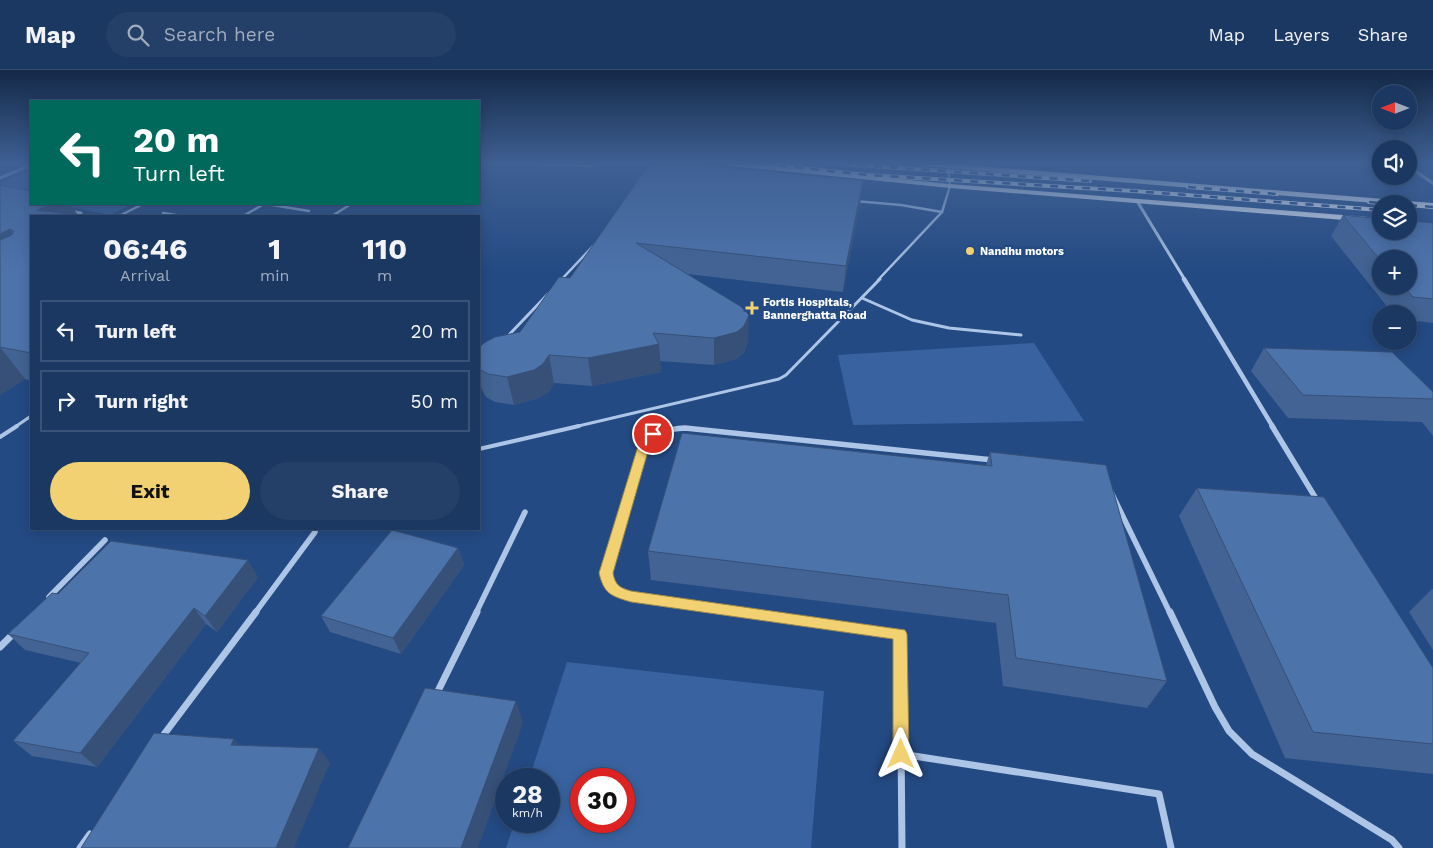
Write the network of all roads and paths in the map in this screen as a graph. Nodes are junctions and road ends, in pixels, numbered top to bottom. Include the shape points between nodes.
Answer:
1 (855, 200) edge
2 (946, 200) edge
3 (1127, 200) edge
4 (1375, 200) edge
5 (1136, 201) junction
6 (140, 205) edge
7 (263, 205) edge
8 (271, 205) edge
9 (349, 205) edge
10 (1433, 205) edge
11 (63, 210) dead end
12 (310, 211) dead end
13 (163, 212) dead end
14 (942, 212) junction
15 (81, 213) dead end
16 (121, 215) edge
17 (177, 215) edge
18 (245, 215) edge
19 (334, 215) edge
20 (1372, 220) edge
21 (600, 239) edge
22 (560, 281) edge
23 (553, 288) edge
24 (862, 298) junction
25 (1021, 335) dead end
26 (506, 338) edge
27 (30, 417) edge
28 (0, 437) edge
29 (480, 449) edge
30 (1000, 461) edge
31 (1103, 484) edge
32 (1320, 507) edge
33 (525, 512) dead end
34 (314, 532) dead end
35 (105, 540) dead end
36 (46, 600) edge
37 (20, 627) edge
38 (0, 648) edge
39 (430, 706) edge
40 (156, 745) edge
41 (901, 754) junction
42 (97, 824) edge
43 (80, 848) edge
44 (902, 848) edge
45 (1171, 848) edge
46 (1400, 848) edge

1 - 14 lane
2 - 14 lane
3 - 5 main road
4 - 10 main road
5 - 20 main road
5 - 32 street
6 - 16 lane
7 - 18 lane
8 - 12 lane
9 - 19 lane
11 - 15 street
13 - 17 lane
14 - 24 lane
21 - 22 lane
23 - 26 lane
24 - 25 lane via 912,320 949,328
24 - 29 lane via 779,379
27 - 28 lane
30 - 41 street via 685,428 666,429 653,434 644,443 606,573 609,584 616,592 631,597 900,634
31 - 46 street via 1115,496 1229,731 1252,754
33 - 39 street
34 - 40 street
35 - 36 street
37 - 38 street
41 - 44 street
41 - 45 street via 1159,794
42 - 43 street

